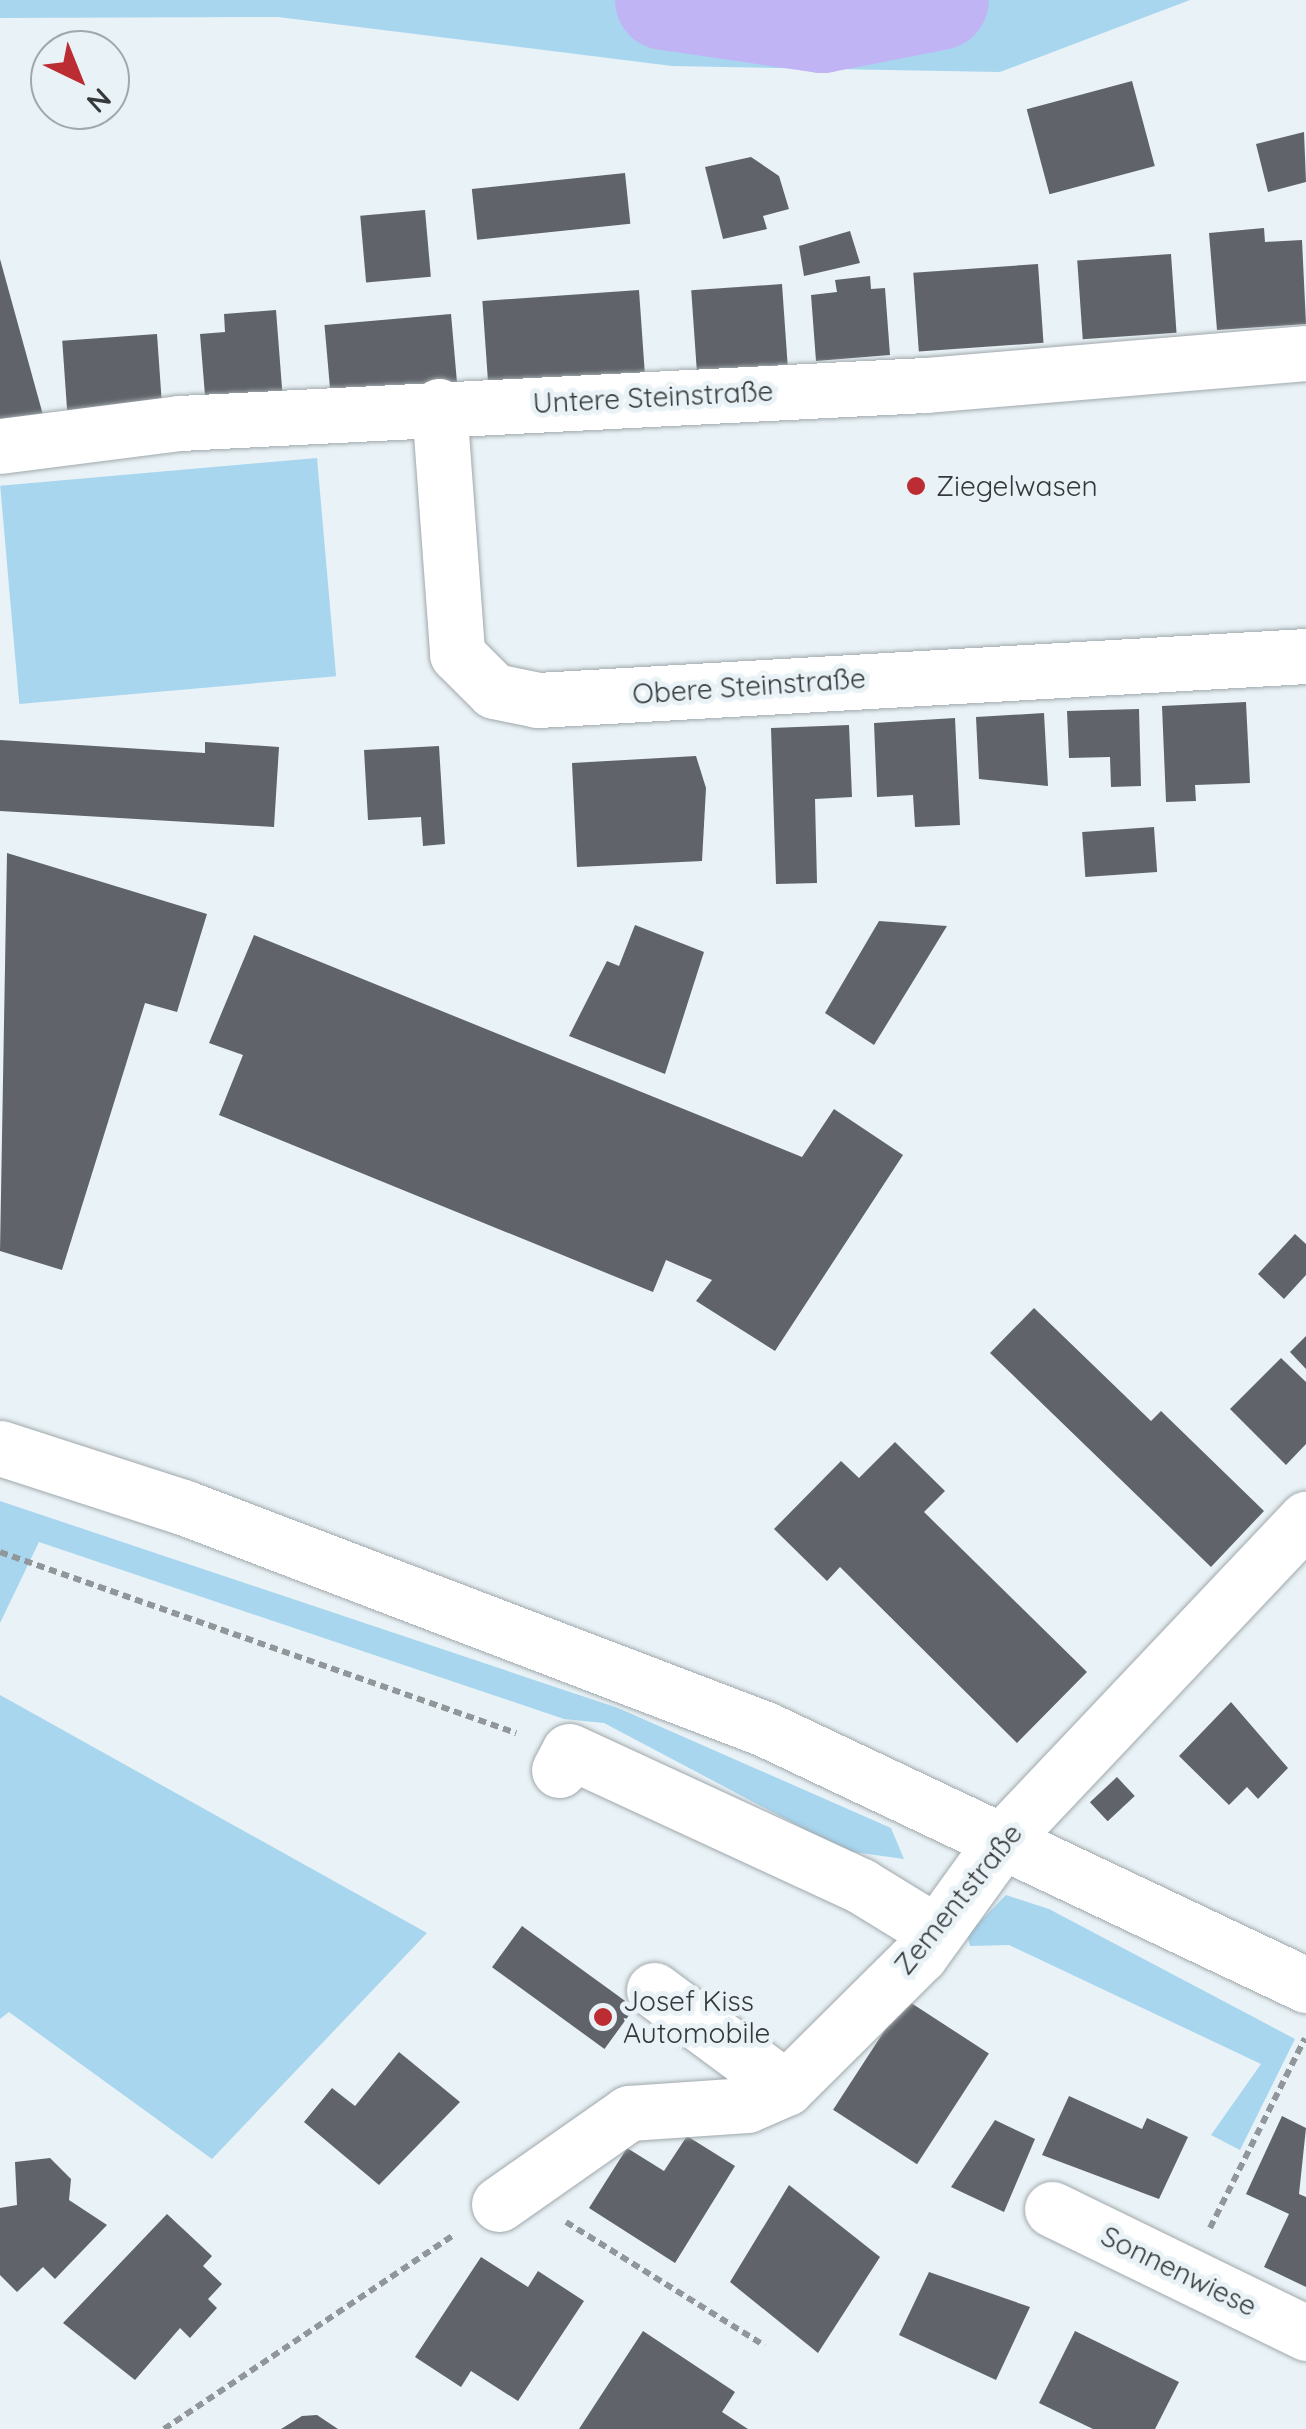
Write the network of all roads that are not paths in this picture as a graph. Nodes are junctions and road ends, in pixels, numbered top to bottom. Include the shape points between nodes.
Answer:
1 (1306, 353) edge
2 (439, 406) junction
3 (0, 446) edge
4 (1306, 656) edge
5 (0, 1448) edge
6 (1306, 1520) edge
7 (564, 1761) road end
8 (1005, 1837) junction
9 (936, 1932) junction
10 (1306, 1985) edge
11 (654, 1990) dead end
12 (786, 2088) junction
13 (510, 2197) road end
14 (1052, 2209) dead end
15 (1306, 2333) edge

1 - 2 street, Untere Steinstraße via 926,385
2 - 3 street, Untere Steinstraße
2 - 4 street, Obere Steinstraße via 456,654 494,691 538,700
5 - 8 street via 577,1653
6 - 8 street, Zementstraße
7 - 9 street via 861,1886
8 - 9 street, Zementstraße
8 - 10 street
9 - 12 street, Zementstraße
11 - 12 street
12 - 13 street, Zementstraße via 748,2105 628,2113
14 - 15 street, Sonnenwiese

